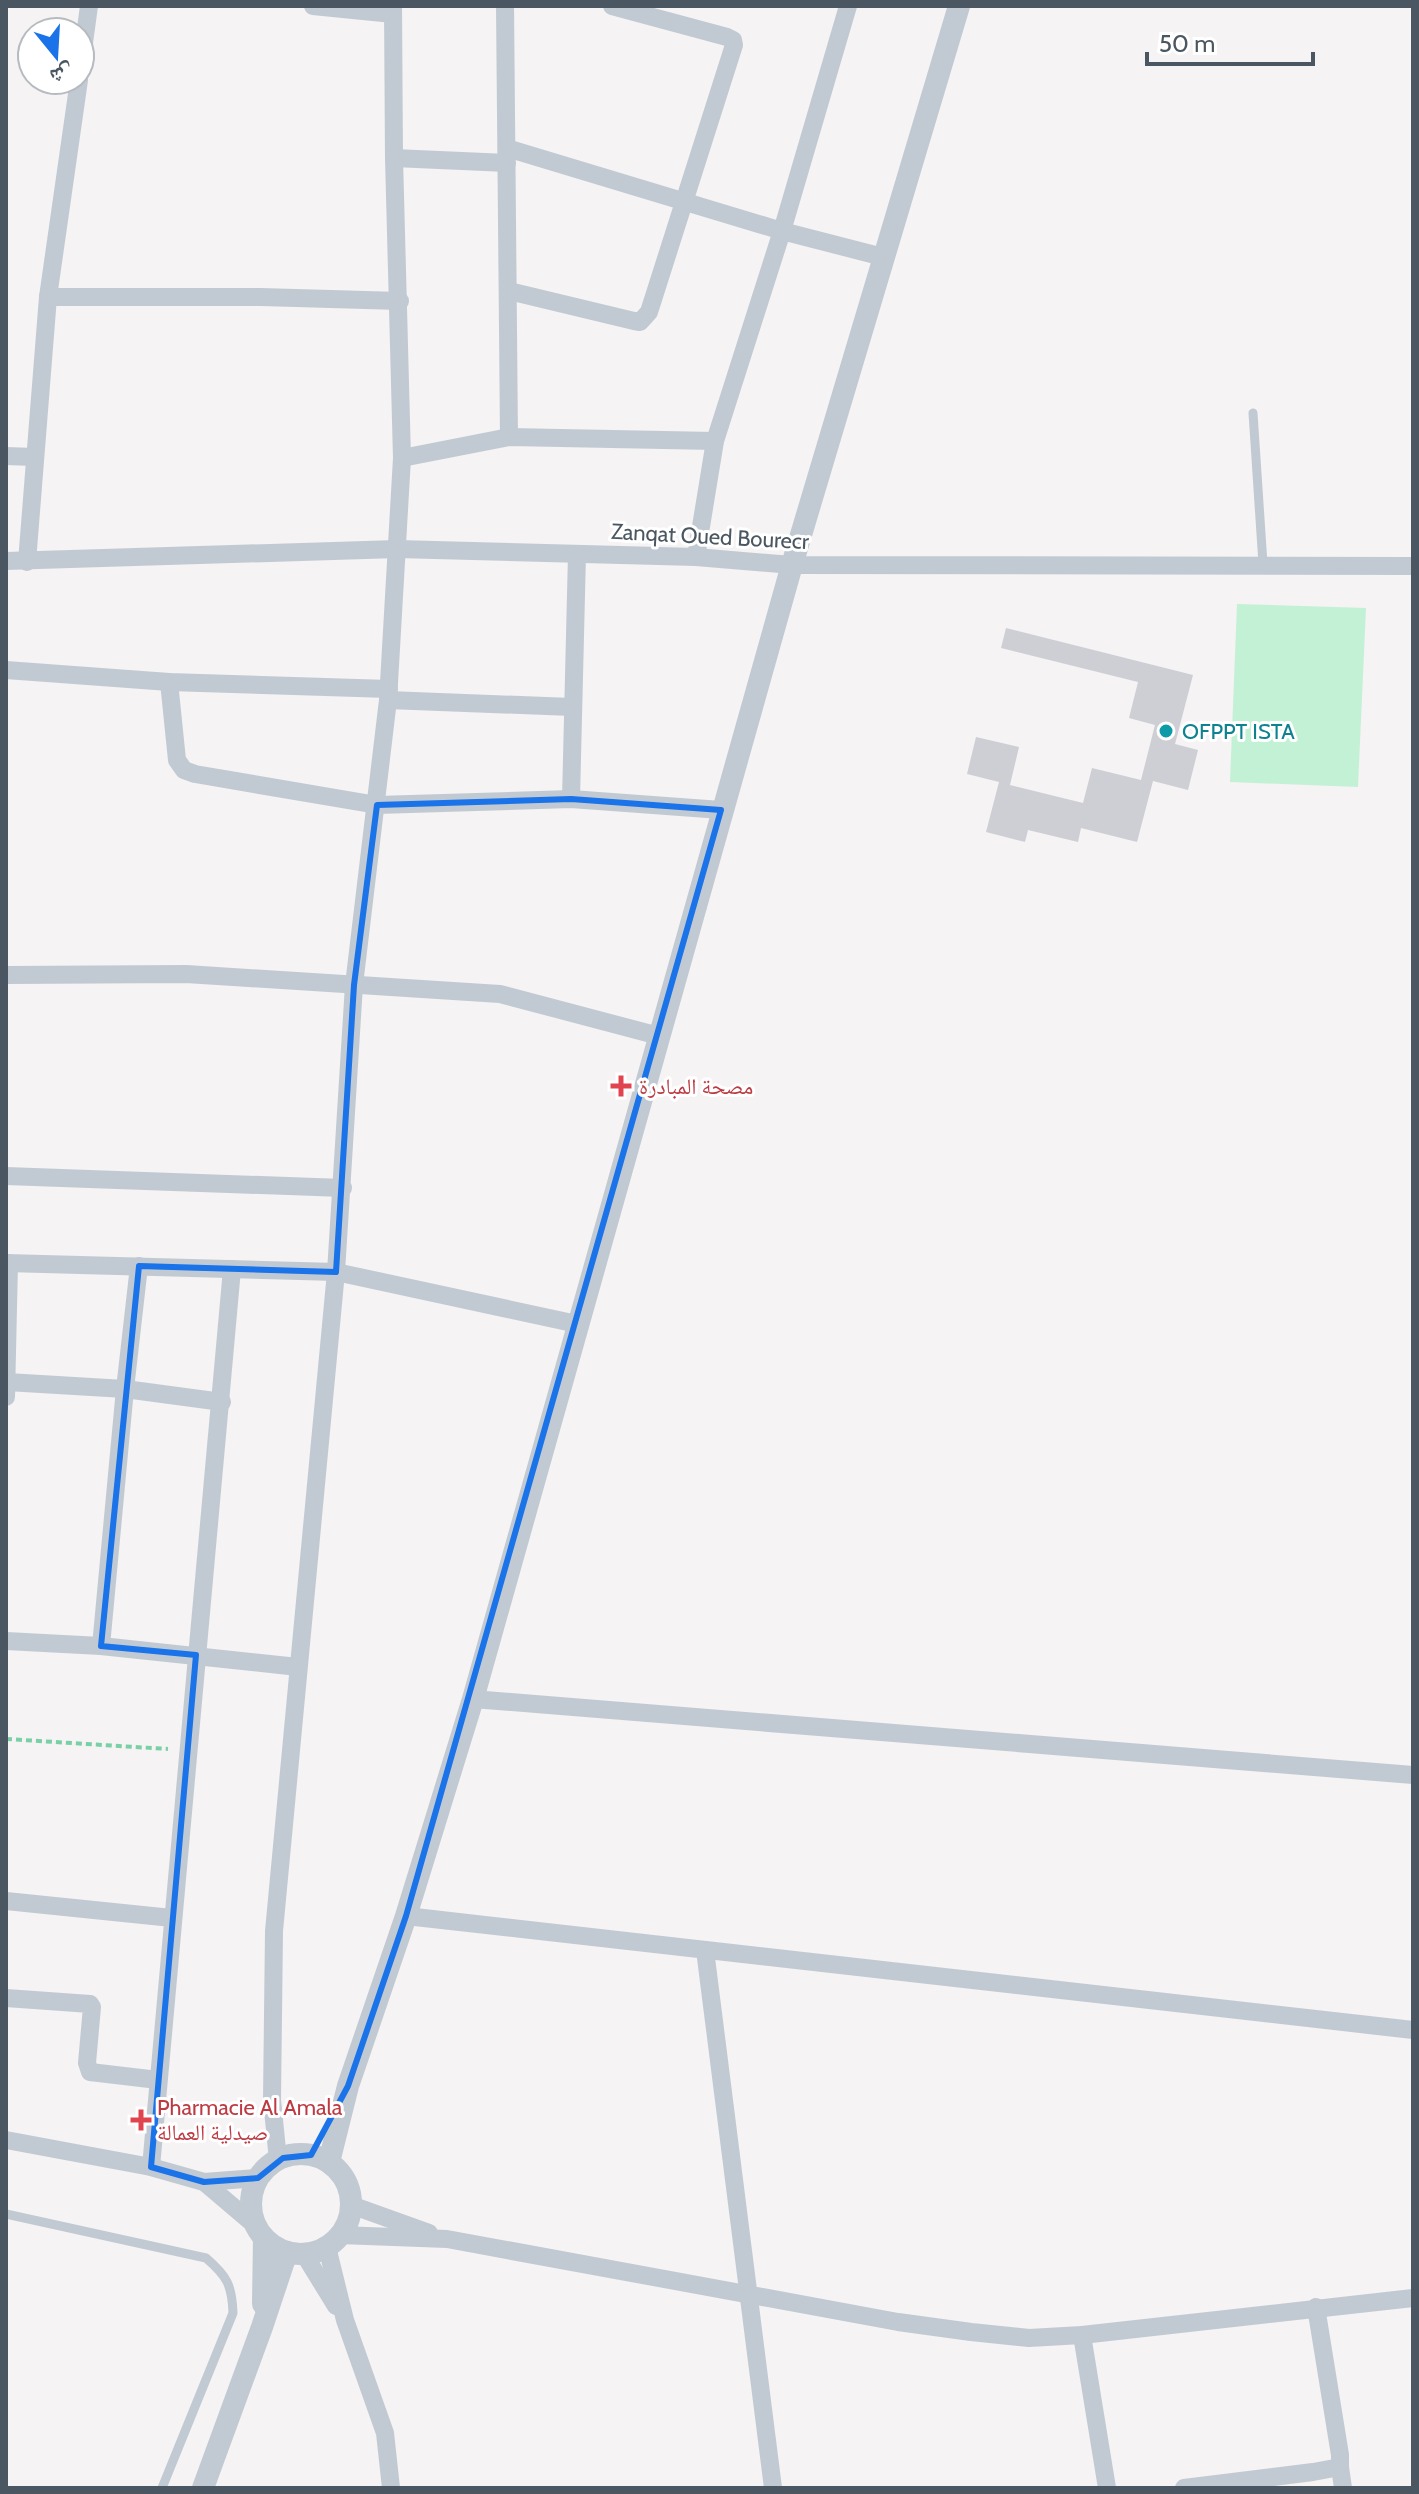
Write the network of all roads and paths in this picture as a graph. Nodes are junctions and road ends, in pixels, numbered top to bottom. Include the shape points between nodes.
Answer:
1 (313, 6) edge
2 (505, 6) edge
3 (612, 6) edge
4 (848, 6) edge
5 (959, 6) edge
6 (393, 10) edge
7 (77, 96) edge
8 (507, 156) junction
9 (394, 158) junction
10 (684, 201) junction
11 (782, 231) junction
12 (883, 257) junction
13 (509, 291) junction
14 (48, 297) junction
15 (400, 301) junction
16 (1253, 413) dead end
17 (509, 437) junction
18 (715, 441) junction
19 (6, 456) edge
20 (34, 457) junction
21 (402, 458) junction
22 (397, 549) junction
23 (577, 554) junction
24 (696, 557) junction
25 (6, 561) edge
26 (27, 562) junction
27 (1263, 564) junction
28 (792, 565) junction
29 (1413, 566) edge
30 (6, 670) edge
31 (169, 682) junction
32 (389, 695) junction
33 (572, 707) junction
34 (571, 799) junction
35 (377, 805) junction
36 (721, 810) junction
37 (6, 975) edge
38 (354, 985) junction
39 (659, 1036) junction
40 (6, 1176) edge
41 (343, 1188) junction
42 (8, 1263) edge
43 (139, 1266) junction
44 (232, 1269) junction
45 (336, 1272) junction
46 (577, 1324) junction
47 (7, 1350) edge
48 (7, 1382) edge
49 (125, 1389) junction
50 (6, 1397) edge
51 (222, 1402) junction
52 (6, 1641) edge
53 (101, 1646) junction
54 (196, 1655) junction
55 (298, 1667) junction
56 (473, 1699) junction
57 (6, 1739) edge
58 (187, 1750) junction
59 (1413, 1775) edge
60 (6, 1901) edge
61 (406, 1916) junction
62 (172, 1918) junction
63 (705, 1950) junction
64 (6, 1998) edge
65 (1413, 2030) edge
66 (158, 2080) junction
67 (6, 2140) edge
68 (320, 2159) junction
69 (278, 2160) junction
70 (151, 2167) junction
71 (258, 2178) junction
72 (204, 2182) junction
73 (351, 2205) junction
74 (6, 2214) edge
75 (260, 2232) junction
76 (447, 2239) junction
77 (334, 2241) junction
78 (295, 2253) junction
79 (749, 2295) junction
80 (1413, 2298) edge
81 (1316, 2307) junction
82 (345, 2320) junction
83 (262, 2327) junction
84 (1082, 2335) junction
85 (1340, 2467) junction
86 (162, 2488) edge
87 (203, 2488) edge
88 (391, 2488) edge
89 (773, 2488) edge
90 (1107, 2488) edge
91 (1184, 2488) edge
92 (1343, 2488) edge

1 - 6 street
2 - 8 street
3 - 10 street via 733,40
4 - 11 street
5 - 12 street
6 - 9 street
7 - 14 street
8 - 9 street
8 - 10 street
8 - 13 street
9 - 15 street
10 - 11 street
10 - 13 street via 649,312 640,322
11 - 12 street
11 - 18 street
12 - 28 street
13 - 17 street
14 - 15 street
14 - 20 street
15 - 21 street
16 - 27 lane
17 - 18 street
17 - 21 street
18 - 24 street
19 - 20 street
20 - 26 street
21 - 22 street
22 - 23 street, Zanqat Oued Bourecr
22 - 26 street, Zanqat Oued Bourecr
22 - 32 street
23 - 24 street, Zanqat Oued Bourecr
23 - 33 street
24 - 28 street, Zanqat Oued Bourecr
25 - 26 street, Zanqat Oued Bourecr
27 - 28 street, Zanqat Oued Bourecr
27 - 29 street, Zanqat Oued Bourecr
28 - 36 street
30 - 31 street
31 - 32 street
31 - 35 street via 177,760 184,770
32 - 33 street
32 - 35 street
33 - 34 street
34 - 35 street
34 - 36 street
35 - 38 street
36 - 39 street
37 - 38 street via 186,974
38 - 39 street via 500,994
38 - 41 street
39 - 46 street
40 - 41 street
41 - 45 street
42 - 43 street
42 - 47 street
43 - 44 street
43 - 49 street
44 - 45 street
44 - 51 street
45 - 46 street
45 - 55 street
46 - 56 street
47 - 48 street
48 - 49 street
48 - 50 street
49 - 51 street
49 - 53 street
51 - 54 street
52 - 53 street
53 - 54 street
54 - 55 street
54 - 58 street
55 - 69 street via 274,1931 272,2100
56 - 59 street
56 - 61 street
57 - 58 path
58 - 62 street
60 - 62 street
61 - 63 street
61 - 68 street
62 - 66 street
63 - 65 street
63 - 79 street
64 - 66 street via 90,2004 90,2072
66 - 70 street
67 - 70 street
68 - 69 street via 294,2155
68 - 73 street via 346,2181
69 - 71 street
70 - 72 street
71 - 72 street
71 - 75 street via 251,2203
72 - 75 street
73 - 76 street
73 - 77 street via 347,2224
74 - 86 lane via 206,2258 222,2272 232,2292 233,2313
75 - 78 street
75 - 83 street
76 - 77 street
76 - 79 street
77 - 78 street
77 - 82 street
78 - 82 street
78 - 83 street
79 - 84 street via 971,2332 1029,2338
79 - 89 street
80 - 81 street
81 - 84 street
81 - 85 street
82 - 88 street via 385,2433
83 - 87 street
84 - 90 street
85 - 91 street
85 - 92 street

